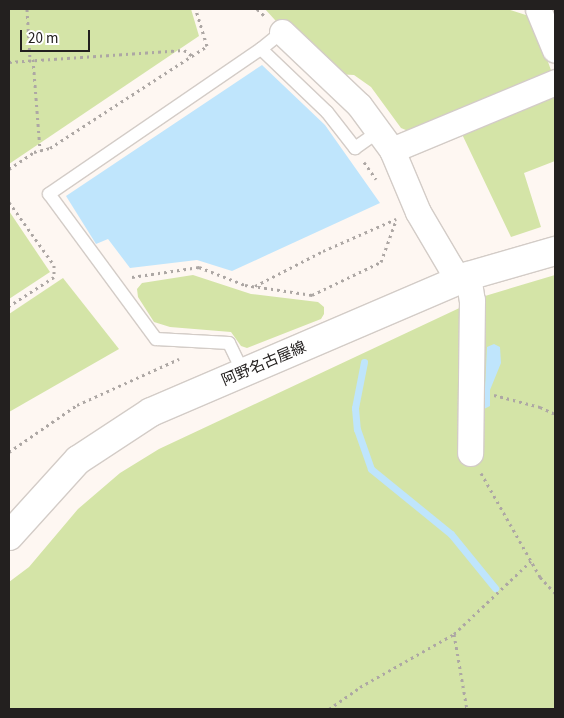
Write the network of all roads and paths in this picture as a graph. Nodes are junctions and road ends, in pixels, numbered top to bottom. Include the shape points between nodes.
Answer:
1 (28, 9) edge
2 (196, 9) edge
3 (538, 9) edge
4 (282, 32) joint
5 (261, 49) junction
6 (555, 50) edge
7 (193, 56) junction
8 (31, 59) junction
9 (9, 62) edge
10 (555, 82) edge
11 (385, 141) junction
12 (355, 148) junction
13 (40, 150) junction
14 (9, 169) edge
15 (377, 180) dead end
16 (9, 202) edge
17 (399, 212) dead end
18 (396, 219) junction
19 (555, 251) edge
20 (126, 270) dead end
21 (462, 279) junction
22 (254, 287) junction
23 (9, 306) edge
24 (204, 342) junction
25 (242, 372) junction
26 (499, 396) dead end
27 (555, 414) edge
28 (9, 452) edge
29 (470, 453) joint
30 (9, 536) edge
31 (531, 562) junction
32 (555, 593) edge
33 (454, 634) junction
34 (330, 709) edge
35 (468, 709) edge

1 - 8 path
2 - 7 path via 207,46
3 - 6 street
4 - 5 lane
4 - 11 street via 358,105
5 - 12 lane via 327,112
5 - 24 lane via 49,194 156,339
7 - 8 path via 184,50
7 - 13 path via 50,148
8 - 9 path
8 - 13 path
10 - 11 street
11 - 12 lane
11 - 21 street via 418,212 451,268
12 - 15 path
13 - 14 path
16 - 23 path via 54,265 54,277
17 - 18 path
18 - 22 path via 323,251
18 - 22 path via 381,262 312,295
19 - 21 main road, 阿野名古屋線
20 - 22 path via 132,278 199,267
21 - 25 main road, 阿野名古屋線
21 - 29 street via 472,300
24 - 25 lane via 229,343
24 - 28 path via 189,354 77,405
25 - 30 main road, 阿野名古屋線 via 151,412 78,460
26 - 27 path
29 - 31 path
31 - 32 path via 540,578
31 - 33 path
33 - 34 path via 360,687
33 - 35 path

